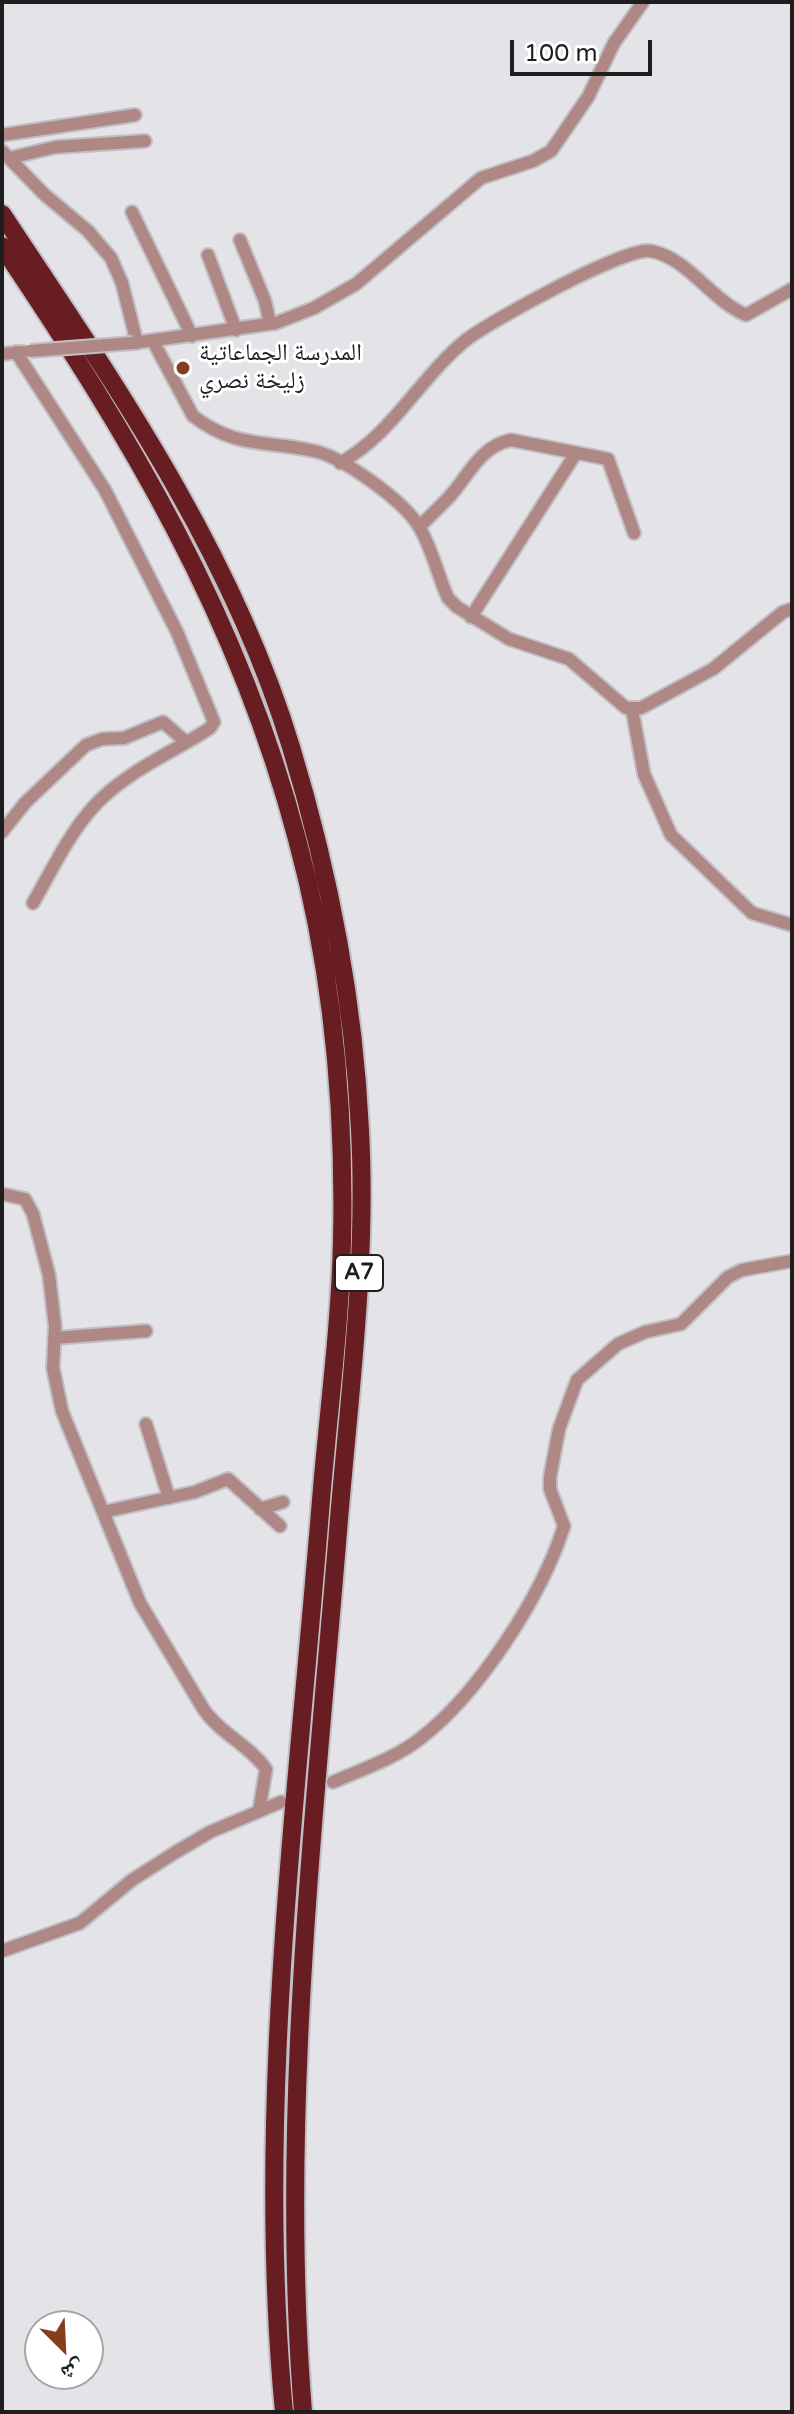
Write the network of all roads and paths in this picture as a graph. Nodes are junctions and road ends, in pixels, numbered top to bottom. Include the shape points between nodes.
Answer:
1 (643, 2) edge
2 (135, 115) dead end
3 (2, 135) edge
4 (145, 141) dead end
5 (6, 155) edge
6 (132, 212) dead end
7 (2, 214) edge
8 (240, 240) dead end
9 (2, 246) edge
10 (208, 255) dead end
11 (792, 289) edge
12 (270, 324) junction
13 (236, 330) junction
14 (192, 336) junction
15 (153, 341) junction
16 (135, 343) junction
17 (16, 352) junction
18 (2, 354) edge
19 (576, 453) junction
20 (340, 463) junction
21 (419, 527) junction
22 (634, 533) dead end
23 (792, 609) edge
24 (471, 617) junction
25 (632, 709) junction
26 (186, 742) junction
27 (2, 832) edge
28 (33, 903) dead end
29 (792, 925) edge
30 (2, 1194) edge
31 (792, 1261) edge
32 (146, 1331) dead end
33 (54, 1338) junction
34 (146, 1424) dead end
35 (169, 1498) junction
36 (283, 1502) dead end
37 (260, 1509) junction
38 (103, 1512) junction
39 (280, 1526) dead end
40 (333, 1782) dead end
41 (281, 1802) dead end
42 (259, 1811) junction
43 (2, 1951) edge
44 (284, 2412) edge
45 (303, 2412) edge

1 - 12 street via 551,151 481,178 356,284 314,308
2 - 3 street
4 - 5 street
5 - 16 street via 111,258
6 - 14 street
7 - 45 highway, A7 via 154,449 233,599 289,741 309,814 351,1039 360,1126 359,1288 297,2043 293,2245
8 - 12 street
9 - 44 highway, A7 via 149,476 243,671 299,842 333,1049 341,1138 337,1331 276,2063 273,2229
10 - 13 street
11 - 20 street via 746,315 659,254 640,251 613,261 467,339 408,404
12 - 13 street
13 - 14 street
14 - 15 street
15 - 16 street
15 - 20 street via 193,416 202,423 237,441 316,451
16 - 17 street, bridge
17 - 18 street
17 - 26 street via 105,490 211,710 213,725
19 - 21 street via 511,440 496,444
19 - 22 street via 610,461
19 - 24 street
20 - 21 street via 380,488
21 - 24 street via 448,598
23 - 25 street via 713,669
24 - 25 street via 509,639 569,659
25 - 29 street via 644,774 671,835 752,913
26 - 27 street via 163,722 124,738 90,742 39,788
26 - 28 street via 98,802
30 - 33 street via 25,1199 33,1214 49,1275
31 - 40 street via 728,1277 681,1324 618,1344 577,1380 559,1429 550,1477 564,1526 534,1591 490,1664 455,1708 419,1739
32 - 33 street
33 - 38 street via 55,1389
34 - 35 street
35 - 37 street via 228,1479
35 - 38 street
36 - 37 street
37 - 39 street
38 - 42 street via 140,1603 188,1685 213,1722 266,1769
41 - 42 street
42 - 43 street via 176,1852 80,1923

